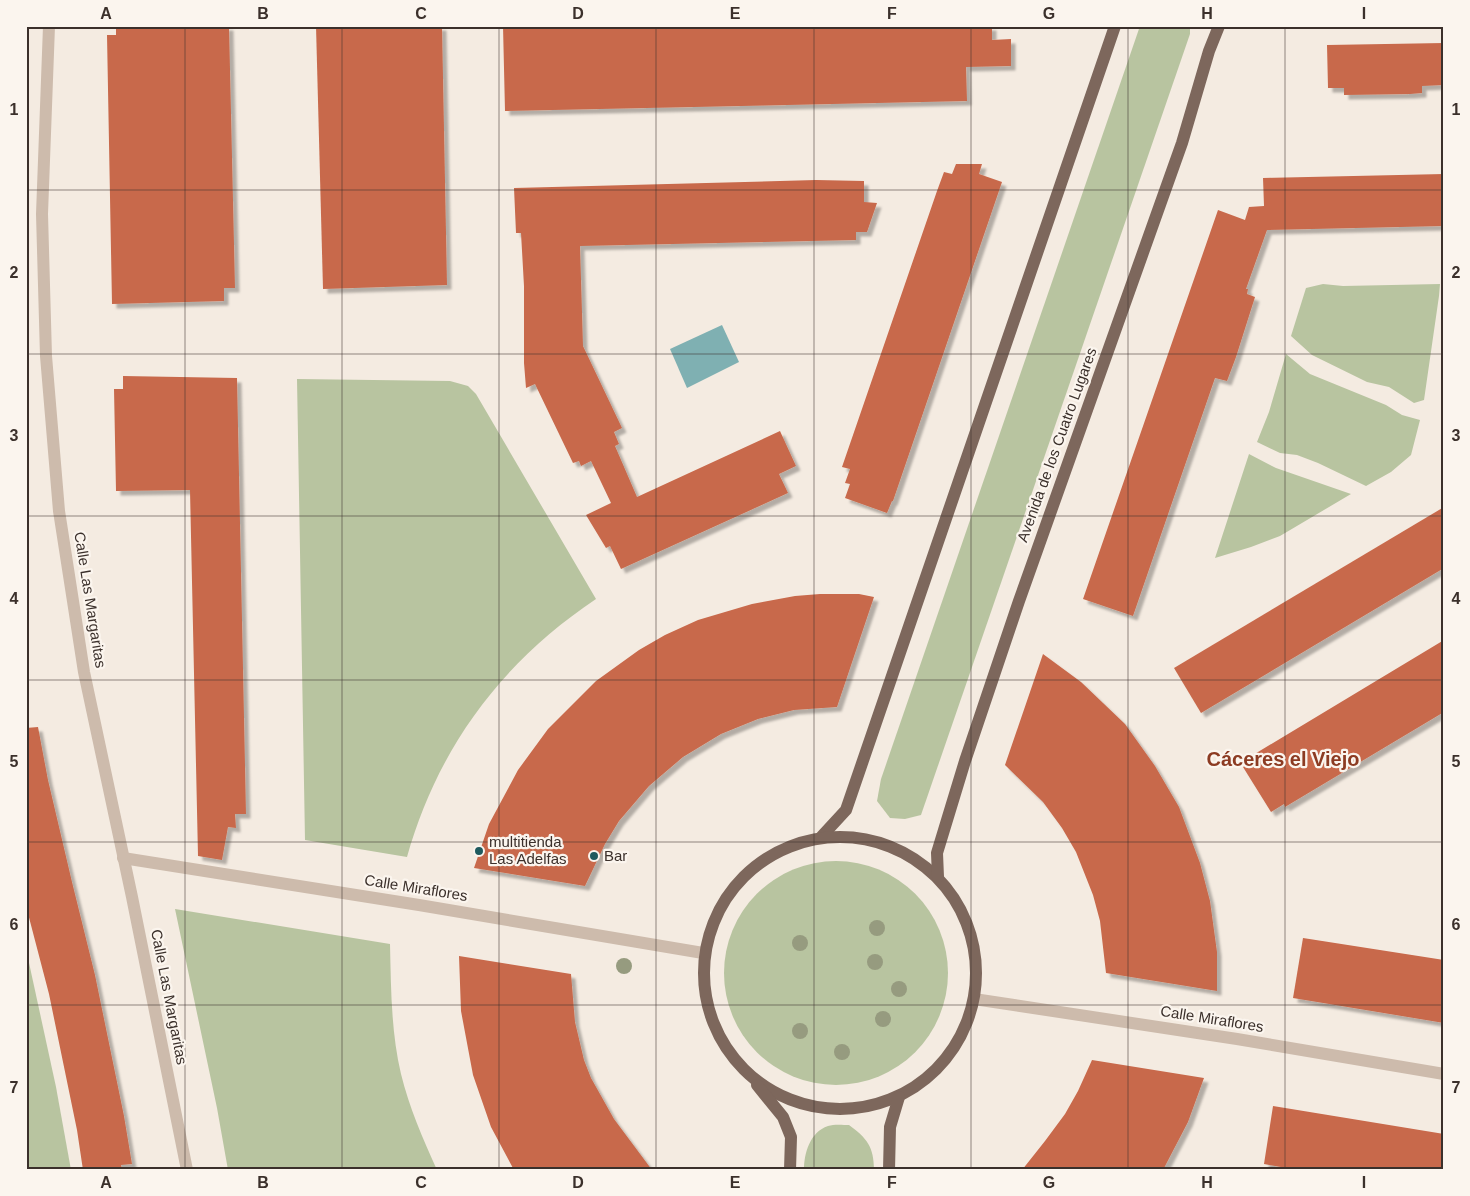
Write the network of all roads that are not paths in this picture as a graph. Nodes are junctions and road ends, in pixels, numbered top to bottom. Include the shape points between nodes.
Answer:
1 (49, 26) edge
2 (1115, 26) edge
3 (1219, 26) edge
4 (822, 836) junction
5 (123, 858) junction
6 (938, 878) junction
7 (703, 953) junction
8 (974, 999) junction
9 (1444, 1074) edge
10 (752, 1080) junction
11 (899, 1097) junction
12 (187, 1170) edge
13 (790, 1170) edge
14 (889, 1170) edge

1 - 5 street, Calle Las Margaritas via 42,214 46,356 59,511 84,672
2 - 4 main road via 846,810
3 - 6 main road, Avenida de los Cuatro Lugares via 1182,143 968,752 937,853
4 - 6 main road via 884,843
4 - 7 main road via 766,856 723,897
5 - 7 street, Calle Miraflores
5 - 12 street, Calle Las Margaritas
6 - 8 main road via 963,914 975,955
7 - 10 main road via 711,1022
8 - 9 street, Calle Miraflores
8 - 11 main road via 960,1039 934,1073
10 - 11 main road via 798,1104 849,1110
10 - 13 main road via 783,1117 791,1137
11 - 14 main road via 890,1127

